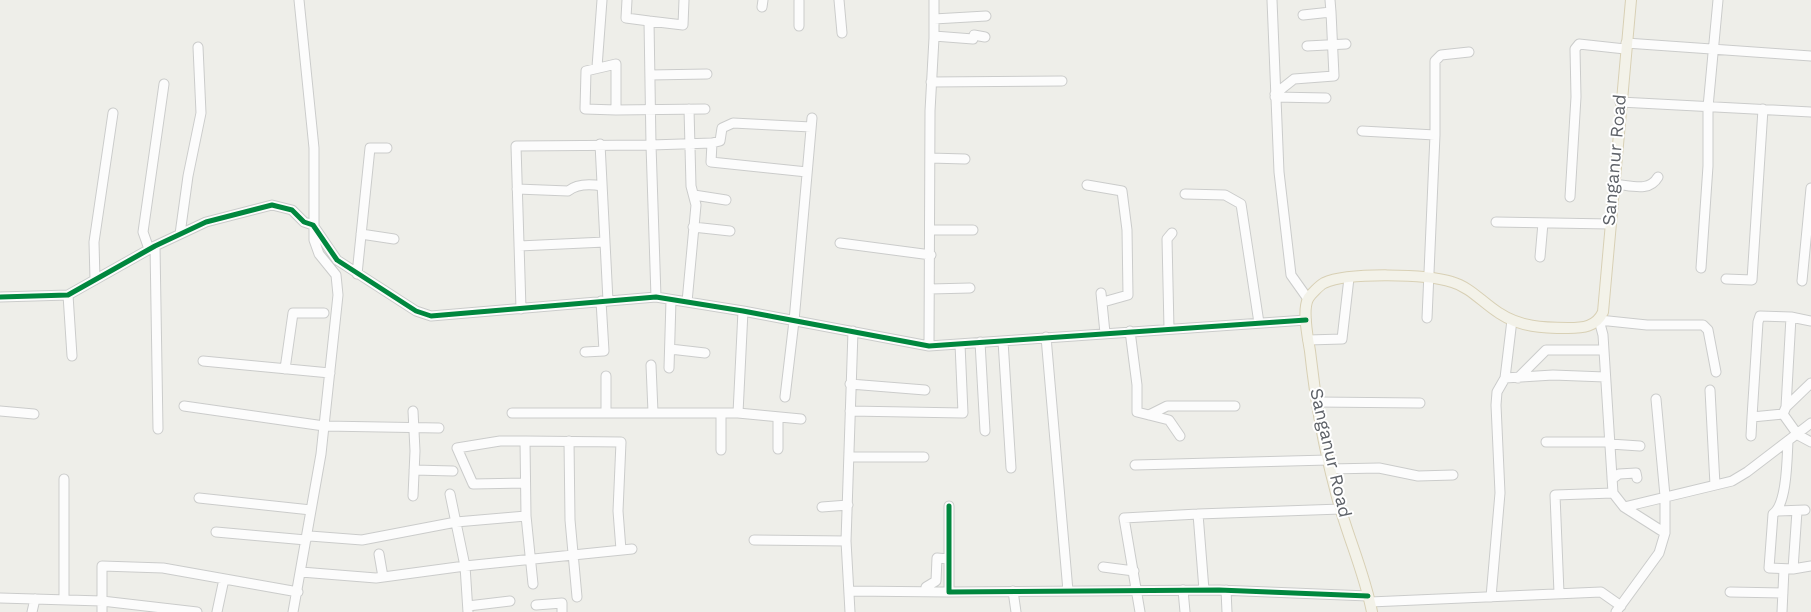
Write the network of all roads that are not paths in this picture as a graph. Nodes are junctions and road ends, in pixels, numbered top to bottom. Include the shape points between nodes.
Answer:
1 (300, 0) edge
2 (602, 0) edge
3 (627, 0) edge
4 (684, 0) edge
5 (802, 0) edge
6 (839, 0) edge
7 (934, 0) edge
8 (1272, 0) edge
9 (1330, 0) edge
10 (1631, 0) edge
11 (1718, 0) edge
12 (1331, 12) junction
13 (1303, 15) dead end
14 (986, 16) dead end
15 (934, 19) junction
16 (649, 21) junction
17 (798, 26) dead end
18 (842, 33) dead end
19 (934, 36) junction
20 (984, 37) dead end
21 (1346, 44) dead end
22 (1332, 45) junction
23 (1307, 46) dead end
24 (1625, 46) junction
25 (198, 47) dead end
26 (1713, 48) junction
27 (1469, 52) dead end
28 (1811, 56) edge
29 (597, 67) junction
30 (707, 74) dead end
31 (650, 75) junction
32 (1062, 81) dead end
33 (931, 82) junction
34 (164, 84) dead end
35 (1275, 95) junction
36 (1326, 98) dead end
37 (1620, 102) junction
38 (1708, 107) junction
39 (689, 109) junction
40 (705, 109) dead end
41 (1763, 109) junction
42 (616, 110) junction
43 (650, 110) junction
44 (1811, 112) edge
45 (113, 113) dead end
46 (1362, 131) dead end
47 (1435, 135) junction
48 (690, 143) junction
49 (712, 143) junction
50 (600, 144) junction
51 (651, 144) junction
52 (387, 148) dead end
53 (930, 158) junction
54 (965, 159) dead end
55 (807, 172) junction
56 (1658, 177) dead end
57 (1613, 184) junction
58 (1087, 185) dead end
59 (602, 186) junction
60 (1811, 188) edge
61 (517, 189) junction
62 (1185, 194) dead end
63 (694, 195) junction
64 (1570, 197) dead end
65 (726, 200) dead end
66 (1496, 222) dead end
67 (1543, 223) junction
68 (1610, 224) junction
69 (313, 225) junction
70 (694, 227) junction
71 (730, 230) dead end
72 (931, 230) junction
73 (973, 230) dead end
74 (1172, 233) dead end
75 (180, 234) junction
76 (361, 234) junction
77 (394, 239) dead end
78 (605, 242) junction
79 (840, 243) dead end
80 (519, 246) junction
81 (152, 247) junction
82 (931, 255) junction
83 (1540, 257) dead end
84 (1701, 268) dead end
85 (357, 274) junction
86 (1349, 278) junction
87 (1429, 279) junction
88 (1726, 279) dead end
89 (95, 280) junction
90 (1802, 281) dead end
91 (970, 288) dead end
92 (930, 289) junction
93 (68, 295) junction
94 (0, 297) edge
95 (656, 297) junction
96 (1308, 299) junction
97 (671, 300) junction
98 (604, 301) junction
99 (687, 302) junction
100 (521, 309) junction
101 (743, 311) junction
102 (324, 313) dead end
103 (1790, 317) junction
104 (1427, 318) dead end
105 (1306, 320) junction
106 (1512, 320) junction
107 (1599, 320) junction
108 (794, 321) junction
109 (1811, 321) edge
110 (1259, 323) junction
111 (1170, 329) junction
112 (853, 331) junction
113 (1130, 331) junction
114 (1105, 333) junction
115 (1046, 337) junction
116 (1003, 340) junction
117 (1308, 340) junction
118 (980, 342) junction
119 (960, 344) junction
120 (929, 346) junction
121 (670, 349) junction
122 (1604, 350) junction
123 (584, 352) dead end
124 (705, 353) dead end
125 (72, 356) dead end
126 (203, 361) dead end
127 (651, 365) dead end
128 (669, 368) dead end
129 (285, 369) junction
130 (1716, 372) dead end
131 (330, 373) junction
132 (606, 376) dead end
133 (1605, 377) junction
134 (1505, 378) junction
135 (1518, 378) junction
136 (1811, 383) edge
137 (850, 384) junction
138 (925, 390) dead end
139 (1710, 390) dead end
140 (785, 397) dead end
141 (1656, 399) dead end
142 (1317, 402) junction
143 (1420, 403) dead end
144 (184, 406) dead end
145 (1235, 406) dead end
146 (0, 411) edge
147 (413, 411) dead end
148 (850, 411) junction
149 (1784, 411) junction
150 (606, 412) junction
151 (653, 412) junction
152 (512, 413) dead end
153 (721, 413) junction
154 (738, 413) junction
155 (34, 414) dead end
156 (1149, 415) junction
157 (778, 417) junction
158 (1752, 417) junction
159 (801, 419) dead end
160 (1811, 423) edge
161 (324, 426) junction
162 (413, 428) junction
163 (439, 428) dead end
164 (158, 429) dead end
165 (985, 431) dead end
166 (1798, 435) junction
167 (1180, 436) dead end
168 (1751, 436) dead end
169 (525, 441) junction
170 (569, 441) junction
171 (1788, 441) junction
172 (1546, 442) dead end
173 (1811, 442) edge
174 (1610, 443) junction
175 (1640, 446) dead end
176 (778, 449) dead end
177 (721, 450) dead end
178 (850, 457) junction
179 (924, 457) dead end
180 (1134, 465) dead end
181 (1329, 465) junction
182 (1012, 468) dead end
183 (414, 470) junction
184 (453, 470) dead end
185 (1453, 475) dead end
186 (1637, 478) dead end
187 (64, 479) dead end
188 (1612, 479) junction
189 (526, 483) junction
190 (1715, 485) junction
191 (1613, 493) junction
192 (450, 494) dead end
193 (413, 496) dead end
194 (1665, 496) junction
195 (199, 498) dead end
196 (848, 505) junction
197 (948, 506) dead end
198 (822, 507) dead end
199 (1624, 507) junction
200 (1341, 509) junction
201 (311, 510) junction
202 (1778, 510) junction
203 (1198, 514) junction
204 (526, 516) junction
205 (456, 522) junction
206 (216, 532) dead end
207 (1664, 533) junction
208 (306, 540) junction
209 (754, 540) dead end
210 (846, 541) junction
211 (632, 549) dead end
212 (620, 550) junction
213 (379, 554) dead end
214 (573, 555) junction
215 (530, 559) junction
216 (949, 559) junction
217 (465, 566) junction
218 (1811, 566) edge
219 (1103, 567) dead end
220 (1789, 569) junction
221 (1134, 571) junction
222 (301, 572) junction
223 (383, 577) junction
224 (224, 579) junction
225 (533, 584) dead end
226 (926, 587) dead end
227 (1137, 590) junction
228 (1184, 590) junction
229 (1204, 590) junction
230 (1226, 590) junction
231 (849, 591) junction
232 (1013, 591) junction
233 (1068, 591) junction
234 (298, 592) junction
235 (949, 592) junction
236 (1730, 592) dead end
237 (1559, 593) junction
238 (1782, 593) junction
239 (577, 597) dead end
240 (1491, 597) junction
241 (0, 598) edge
242 (35, 599) junction
243 (64, 600) junction
244 (102, 601) junction
245 (510, 601) dead end
246 (1370, 603) edge
247 (536, 605) dead end
248 (468, 609) edge
249 (1619, 609) edge
250 (32, 612) edge
251 (102, 612) edge
252 (198, 612) edge
253 (217, 612) edge
254 (294, 612) edge
255 (562, 612) edge
256 (850, 612) edge
257 (1016, 612) edge
258 (1140, 612) edge
259 (1185, 612) edge
260 (1227, 612) edge
261 (1782, 612) edge

1 - 69 street via 314,148
2 - 29 street
3 - 16 street via 626,18
4 - 16 street via 683,25
5 - 17 street
6 - 18 street
7 - 15 street
8 - 35 street
9 - 12 street
10 - 24 main road, Sanganur Road
11 - 26 street
12 - 13 street
12 - 22 street
14 - 15 street
15 - 19 street
16 - 31 street
19 - 20 street
19 - 33 street
21 - 22 street
22 - 23 street
22 - 35 street via 1334,76 1294,79
24 - 26 street
24 - 37 main road, Sanganur Road
24 - 64 street via 1579,44 1575,49 1576,98
25 - 75 street via 201,113
26 - 28 street
26 - 38 street
27 - 47 street via 1441,54 1435,60
29 - 42 street via 616,64
29 - 42 street via 586,71 585,109
30 - 31 street
31 - 43 street
32 - 33 street
33 - 53 street
34 - 81 street via 143,232
35 - 36 street
35 - 96 street via 1279,172 1291,275
37 - 38 street
37 - 57 main road, Sanganur Road
38 - 41 street
38 - 84 street via 1708,166
39 - 40 street
39 - 43 street
39 - 48 street
41 - 44 street
41 - 88 street via 1752,280
42 - 43 street
43 - 51 street
45 - 89 street via 94,242
46 - 47 street
47 - 87 street
48 - 49 street
48 - 51 street
48 - 63 street
49 - 55 street via 711,162
49 - 55 street via 720,141 722,128 733,123 812,123
50 - 51 street
50 - 59 street
50 - 61 street via 516,146
51 - 95 street
52 - 76 street via 370,148
53 - 54 street
53 - 72 street
55 - 108 street
56 - 57 street via 1654,185 1648,187
57 - 68 main road, Sanganur Road
58 - 114 street via 1122,191 1127,230 1128,295 1102,297
59 - 61 street via 588,184 568,191
59 - 78 street
60 - 90 street
61 - 80 street
62 - 110 street via 1225,195 1241,204
63 - 65 street
63 - 70 street
66 - 67 street
67 - 68 street
67 - 83 street
68 - 107 main road, Sanganur Road via 1603,312
69 - 75 street via 304,222 292,210 272,205 206,222
69 - 85 street via 337,260
69 - 131 street via 319,254 336,275 338,294
70 - 71 street
70 - 99 street
72 - 73 street
72 - 82 street
74 - 111 street via 1168,239
75 - 81 street
76 - 77 street
76 - 85 street
78 - 80 street
78 - 98 street
79 - 82 street
80 - 100 street
81 - 89 street
81 - 164 street
82 - 92 street
85 - 100 street via 416,311 431,316
86 - 87 main road via 1369,275
86 - 96 main road via 1324,283
86 - 117 street via 1342,339
87 - 104 street
87 - 106 main road via 1452,282 1469,290
89 - 93 street
91 - 92 street
92 - 120 street
93 - 94 street
93 - 125 street
95 - 97 street
95 - 98 street
96 - 105 main road, Sanganur Road
97 - 99 street
97 - 121 street
98 - 100 street
98 - 123 street via 604,351
99 - 101 street
101 - 108 street
101 - 154 street
102 - 129 street via 293,313
103 - 109 street
103 - 149 street
103 - 158 street via 1760,316
105 - 110 street
105 - 117 main road, Sanganur Road
106 - 107 main road via 1539,328 1574,328 1593,325
106 - 134 street
107 - 122 street
107 - 130 street via 1647,325 1703,325 1708,330
108 - 112 street
108 - 140 street
110 - 111 street
111 - 113 street
112 - 120 street
112 - 137 street
113 - 114 street
113 - 156 street via 1137,412
114 - 115 street
115 - 116 street
115 - 233 street
116 - 118 street
116 - 182 street
117 - 142 main road, Sanganur Road
118 - 119 street
118 - 165 street
119 - 120 street
119 - 148 street via 963,413
121 - 124 street
121 - 128 street
122 - 133 street
122 - 135 street via 1546,350
126 - 129 street
127 - 151 street
129 - 131 street
131 - 161 street
132 - 150 street
133 - 135 street via 1553,375
133 - 174 street
134 - 135 street
134 - 240 street via 1497,392 1496,405 1500,493
136 - 149 street
137 - 138 street
137 - 148 street
139 - 190 street
141 - 194 street
142 - 143 street
142 - 181 main road, Sanganur Road
144 - 161 street
145 - 156 street via 1167,406
146 - 155 street
147 - 162 street
148 - 178 street
149 - 158 street
149 - 166 street
150 - 151 street
150 - 152 street
151 - 153 street
153 - 154 street
153 - 177 street
154 - 157 street
156 - 167 street via 1169,420
157 - 159 street
157 - 176 street
158 - 168 street
160 - 166 street
161 - 162 street
161 - 201 street
162 - 163 street
162 - 183 street
166 - 171 street
166 - 173 street
169 - 170 street
169 - 189 street
169 - 189 street via 500,441 457,448 473,484
170 - 212 street via 621,442
170 - 214 street
171 - 190 street via 1747,472 1732,481
171 - 202 street via 1783,494
172 - 174 street
174 - 175 street
174 - 188 street
178 - 179 street
178 - 196 street
180 - 181 street
181 - 185 street via 1379,468 1418,476
181 - 200 main road, Sanganur Road
183 - 184 street
183 - 193 street
186 - 188 street via 1636,473 1619,474
187 - 243 street
188 - 191 street
189 - 204 street
190 - 194 street
191 - 199 street
191 - 237 street via 1555,494
192 - 205 street
194 - 199 street
194 - 207 street
195 - 201 street
196 - 198 street
196 - 210 street
197 - 216 street
199 - 207 street
200 - 203 street
200 - 246 main road, Sanganur Road
201 - 208 street
202 - 220 street via 1773,514 1769,568
202 - 220 street via 1801,511
203 - 221 street via 1124,518
203 - 229 street
204 - 205 street
204 - 215 street
205 - 208 street via 362,540 310,536
205 - 217 street
206 - 208 street
207 - 249 street via 1659,553
208 - 222 street
209 - 210 street
210 - 231 street
211 - 212 street
212 - 214 street
213 - 223 street
214 - 215 street
214 - 239 street
215 - 217 street
215 - 225 street
216 - 226 street via 937,558 936,581
216 - 235 street
217 - 223 street
217 - 248 street
218 - 220 street
219 - 221 street
220 - 238 street
221 - 227 street
222 - 223 street
222 - 234 street
224 - 234 street
224 - 244 street via 162,568 102,566
224 - 253 street
227 - 228 street
227 - 233 street
227 - 258 street
228 - 229 street
228 - 259 street
229 - 230 street
230 - 246 street
230 - 260 street
231 - 235 street
231 - 256 street
232 - 233 street
232 - 235 street
232 - 257 street
234 - 254 street
236 - 238 street
237 - 240 street
237 - 249 street via 1602,592
238 - 261 street
240 - 246 street
241 - 242 street
242 - 243 street
242 - 250 street
243 - 244 street
244 - 251 street
244 - 252 street
245 - 248 street
247 - 255 street via 562,603

